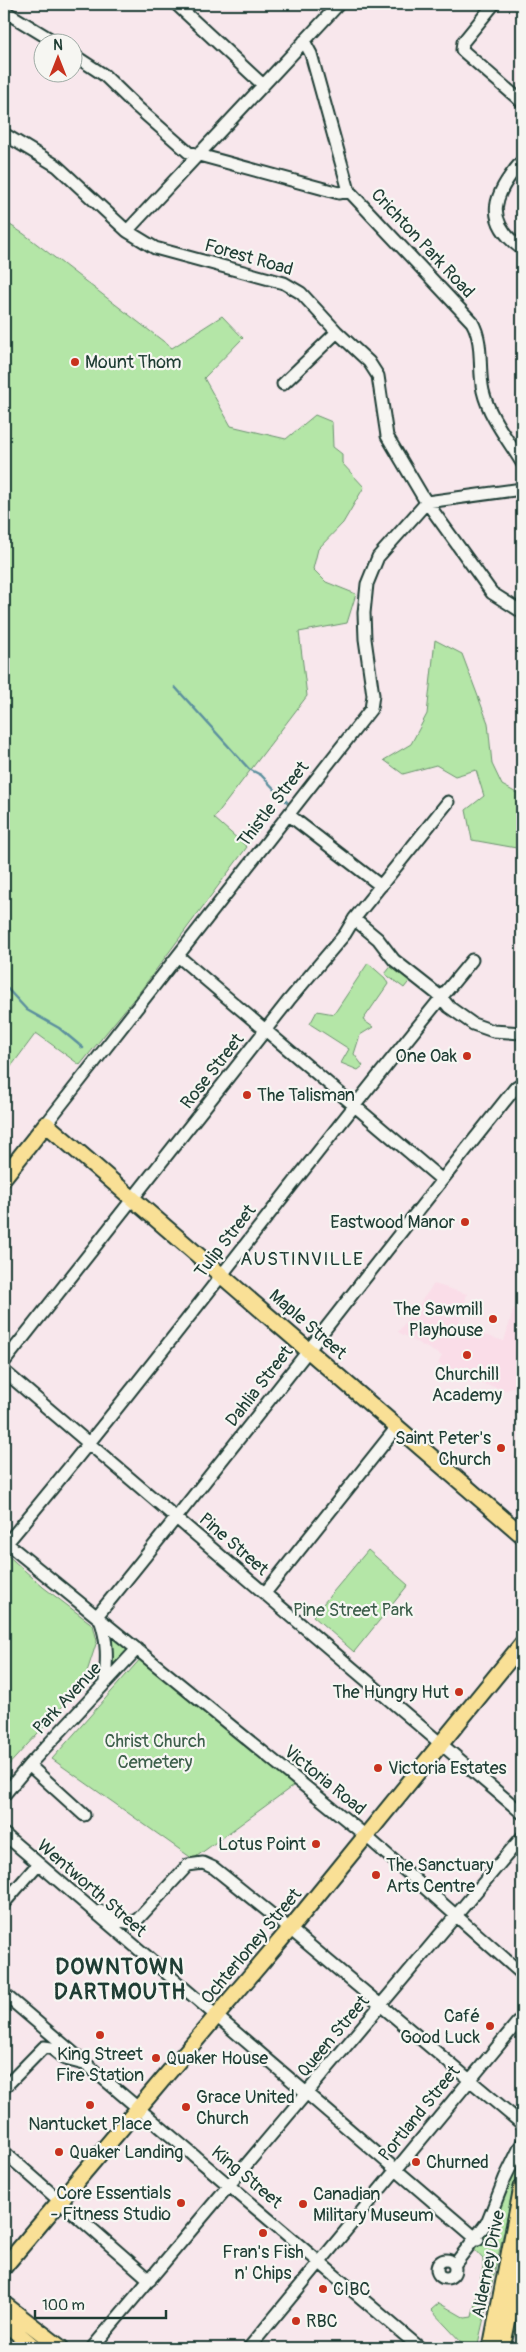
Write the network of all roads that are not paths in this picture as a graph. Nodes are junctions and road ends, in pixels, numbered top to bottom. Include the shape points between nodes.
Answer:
1 (176, 4) edge
2 (494, 4) edge
3 (335, 5) edge
4 (4, 11) edge
5 (39, 32) edge
6 (304, 42) junction
7 (82, 61) edge
8 (262, 84) junction
9 (522, 102) edge
10 (4, 134) edge
11 (197, 155) junction
12 (522, 161) edge
13 (350, 191) junction
14 (127, 231) junction
15 (522, 249) edge
16 (337, 332) junction
17 (283, 384) dead end
18 (522, 463) edge
19 (522, 489) edge
20 (427, 502) junction
21 (522, 612) edge
22 (448, 802) dead end
23 (289, 815) junction
24 (381, 886) junction
25 (354, 919) junction
26 (178, 956) junction
27 (472, 960) dead end
28 (441, 997) junction
29 (266, 1031) junction
30 (522, 1033) edge
31 (522, 1083) edge
32 (354, 1107) junction
33 (46, 1124) junction
34 (4, 1177) edge
35 (442, 1180) junction
36 (134, 1199) junction
37 (221, 1274) junction
38 (309, 1350) junction
39 (4, 1362) edge
40 (4, 1371) edge
41 (397, 1426) junction
42 (88, 1444) junction
43 (178, 1518) junction
44 (522, 1535) edge
45 (5, 1542) edge
46 (265, 1594) junction
47 (99, 1618) junction
48 (522, 1644) edge
49 (137, 1649) junction
50 (105, 1682) junction
51 (441, 1744) junction
52 (29, 1765) junction
53 (4, 1795) edge
54 (522, 1813) edge
55 (84, 1815) dead end
56 (4, 1834) edge
57 (366, 1836) junction
58 (522, 1837) edge
59 (38, 1864) junction
60 (4, 1903) edge
61 (86, 1905) junction
62 (457, 1917) junction
63 (290, 1929) junction
64 (522, 1974) edge
65 (4, 1994) edge
66 (382, 2006) junction
67 (216, 2017) junction
68 (522, 2017) edge
69 (85, 2064) junction
70 (469, 2080) junction
71 (4, 2088) edge
72 (307, 2094) junction
73 (139, 2108) junction
74 (522, 2124) edge
75 (522, 2143) edge
76 (4, 2152) edge
77 (396, 2170) junction
78 (230, 2186) junction
79 (522, 2187) edge
80 (59, 2202) junction
81 (476, 2238) junction
82 (522, 2251) edge
83 (320, 2262) junction
84 (454, 2264) dead end
85 (4, 2267) edge
86 (150, 2280) junction
87 (4, 2304) edge
88 (4, 2322) edge
89 (35, 2348) edge
90 (60, 2348) edge
91 (92, 2348) edge
92 (249, 2348) edge
93 (420, 2348) edge
94 (491, 2348) edge
95 (502, 2348) edge

1 - 8 street
2 - 9 street via 463,42 462,50
3 - 6 street
4 - 5 street
6 - 8 street
6 - 13 street, Crichton Park Road via 311,54
7 - 11 street via 104,75 188,152
8 - 11 street
10 - 14 street, Forest Road via 57,166
11 - 13 street via 339,193
11 - 14 street
12 - 15 street via 500,192 496,211 502,230
13 - 18 street, Crichton Park Road via 472,322 478,336 483,393
14 - 16 street, Forest Road via 155,248 291,286
16 - 17 street
16 - 20 street, Forest Road via 376,371 387,436
19 - 20 street
20 - 21 street, Forest Road via 492,593
20 - 23 street, Thistle Street via 385,548 367,584 364,613 373,695 371,709
22 - 24 street, Rose Street
23 - 24 street
23 - 26 street, Thistle Street
24 - 25 street, Rose Street
25 - 28 street via 378,939 394,960
25 - 29 street, Rose Street
26 - 29 street
26 - 33 street, Thistle Street
27 - 28 street, Tulip Street
28 - 30 street via 473,1024 493,1031
28 - 32 street, Tulip Street
29 - 32 street
29 - 36 street, Rose Street
31 - 35 street, Dahlia Street
32 - 35 street
32 - 37 street, Tulip Street
33 - 34 main road, Thistle Street
33 - 36 main road, Maple Street
35 - 38 street, Dahlia Street
36 - 37 main road, Maple Street
36 - 39 street, Rose Street
37 - 38 main road, Maple Street
37 - 42 street, Tulip Street
38 - 41 main road, Maple Street
38 - 43 street, Dahlia Street
40 - 42 street, Pine Street
41 - 44 main road, Maple Street
41 - 46 street
42 - 43 street, Pine Street
42 - 45 street, Tulip Street
43 - 46 street, Pine Street
43 - 47 street, Dahlia Street
45 - 47 street, Victoria Road
46 - 51 street, Pine Street
47 - 49 street, Victoria Road
47 - 50 street via 105,1633 107,1654
48 - 51 main road, Ochterloney Street
49 - 50 street, Park Avenue
49 - 57 street, Victoria Road
50 - 52 street, Park Avenue
51 - 54 street, Pine Street
51 - 57 main road, Ochterloney Street
52 - 53 street, Park Avenue
52 - 55 street
56 - 59 street, Wentworth Street
57 - 62 street, Victoria Road
57 - 63 main road, Ochterloney Street
58 - 62 street, Queen Street
59 - 60 street
59 - 61 street, Wentworth Street
61 - 63 street via 131,1923 179,1872 188,1865 203,1863 214,1868
61 - 67 street, Wentworth Street
62 - 64 street, Victoria Road
62 - 66 street, Queen Street
63 - 66 street
63 - 67 main road, Ochterloney Street
65 - 69 street, King Street
66 - 70 street
66 - 72 street, Queen Street
67 - 72 street, Wentworth Street
67 - 73 main road, Ochterloney Street
68 - 70 street, Portland Street
69 - 71 street via 65,2059 44,2046
69 - 73 street, King Street
70 - 74 street
70 - 77 street, Portland Street
72 - 77 street, Wentworth Street
72 - 78 street, Queen Street
73 - 78 street, King Street
73 - 80 main road, Ochterloney Street
75 - 81 street via 488,2221
76 - 80 street
77 - 81 street, Wentworth Street
77 - 83 street, Portland Street
78 - 83 street, King Street
78 - 86 street, Queen Street
79 - 94 main road, Alderney Drive
80 - 85 main road, Ochterloney Street
80 - 86 street
81 - 84 street
82 - 95 main road, Alderney Drive
83 - 92 street, Portland Street
83 - 93 street, King Street
86 - 91 street, Queen Street
87 - 90 main road
88 - 89 main road

